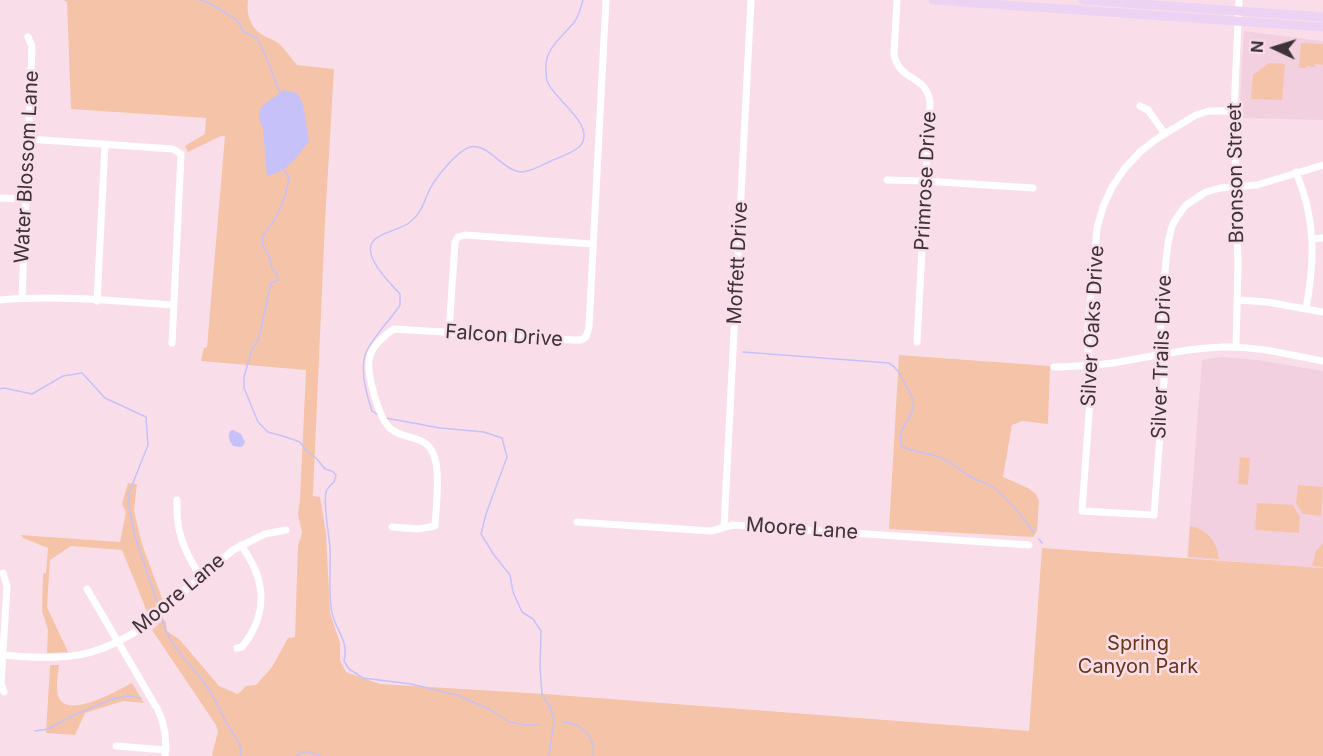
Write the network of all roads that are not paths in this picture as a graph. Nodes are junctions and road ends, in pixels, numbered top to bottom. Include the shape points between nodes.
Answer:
1 (606, 0) edge
2 (751, 0) edge
3 (897, 0) edge
4 (933, 0) edge
5 (1083, 0) edge
6 (1239, 0) edge
7 (1238, 11) junction
8 (1323, 17) edge
9 (1238, 21) junction
10 (1323, 27) edge
11 (28, 37) dead end
12 (1140, 106) dead end
13 (1234, 111) junction
14 (1165, 134) junction
15 (28, 139) junction
16 (105, 145) junction
17 (1323, 165) edge
18 (1296, 172) junction
19 (887, 180) dead end
20 (925, 181) junction
21 (1236, 187) junction
22 (1033, 188) dead end
23 (0, 198) edge
24 (25, 199) junction
25 (1323, 238) edge
26 (1312, 239) junction
27 (593, 244) junction
28 (22, 298) junction
29 (0, 300) edge
30 (1238, 300) junction
31 (97, 301) junction
32 (173, 305) junction
33 (1306, 309) junction
34 (1323, 312) edge
35 (449, 332) junction
36 (917, 342) dead end
37 (172, 343) dead end
38 (1236, 347) junction
39 (1164, 354) junction
40 (1323, 361) edge
41 (1089, 366) junction
42 (1054, 367) dead end
43 (177, 500) dead end
44 (1082, 511) joint
45 (577, 522) dead end
46 (724, 526) junction
47 (392, 527) dead end
48 (286, 530) dead end
49 (242, 545) junction
50 (1029, 545) dead end
51 (3, 573) dead end
52 (201, 577) junction
53 (87, 589) dead end
54 (118, 642) junction
55 (237, 648) dead end
56 (1, 655) edge
57 (4, 692) dead end
58 (116, 746) dead end
59 (166, 753) edge

1 - 27 street, Falcon Drive
2 - 46 street, Moffett Drive
3 - 20 street, Primrose Drive via 895,61 900,70 924,86 929,97
4 - 9 main road
5 - 7 main road
6 - 7 street, Bronson Street
7 - 8 main road
7 - 9 street, Bronson Street
9 - 10 main road
9 - 13 street, Bronson Street
11 - 15 street, Water Blossom Lane via 33,46
12 - 14 street via 1148,110
13 - 14 street, Silver Oaks Drive via 1196,115
13 - 21 street, Bronson Street
14 - 41 street, Silver Oaks Drive via 1125,168 1103,207 1097,228 1088,328
15 - 16 street
15 - 24 street, Water Blossom Lane
16 - 31 street
16 - 32 street via 173,150 181,154
17 - 18 street, Silver Trails Drive
18 - 21 street, Silver Trails Drive via 1257,185
18 - 26 street
19 - 20 street
20 - 22 street
20 - 36 street, Primrose Drive
21 - 30 street, Bronson Street
21 - 39 street, Silver Trails Drive via 1214,189 1198,196 1180,211 1172,226 1160,316
23 - 24 street
24 - 28 street, Water Blossom Lane
25 - 26 street
26 - 33 street
27 - 35 street via 458,237
27 - 35 street, Falcon Drive via 586,337 574,340
28 - 29 street
28 - 31 street
30 - 33 street
30 - 38 street, Bronson Street
31 - 32 street
32 - 37 street
33 - 34 street
35 - 47 street, Falcon Drive via 394,329 370,356 371,385 387,426 428,445 437,469 435,526
38 - 39 street
38 - 40 street
39 - 41 street
39 - 44 street, Silver Trails Drive via 1154,515
41 - 42 street
41 - 44 street, Silver Oaks Drive
43 - 52 street via 180,537
45 - 46 street, Moore Lane via 711,531
46 - 50 street, Moore Lane
48 - 49 street, Moore Lane
49 - 52 street, Moore Lane
49 - 55 street via 257,575 261,602 254,629 242,647
51 - 56 street via 7,586
52 - 54 street, Moore Lane via 141,628
53 - 54 street
54 - 56 street, Moore Lane via 61,658
54 - 59 street via 158,710
56 - 57 street
58 - 59 street

